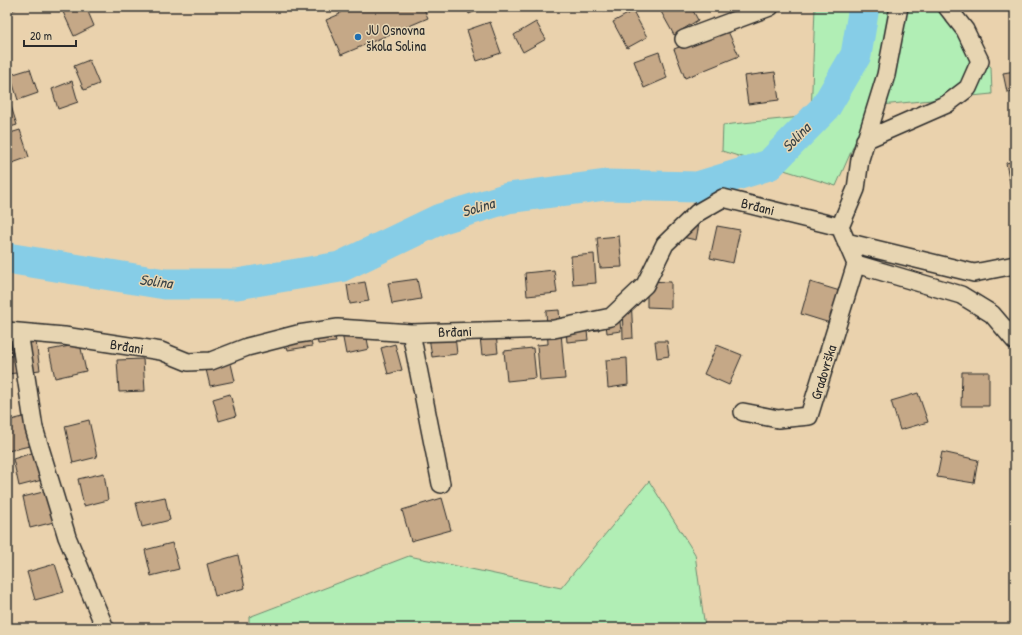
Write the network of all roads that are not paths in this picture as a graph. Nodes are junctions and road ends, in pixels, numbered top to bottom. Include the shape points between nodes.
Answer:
1 (770, 7) edge
2 (899, 7) edge
3 (947, 7) edge
4 (684, 39) dead end
5 (865, 140) junction
6 (843, 234) junction
7 (856, 264) junction
8 (1015, 265) edge
9 (13, 332) edge
10 (411, 333) junction
11 (1015, 341) edge
12 (743, 412) dead end
13 (441, 484) dead end
14 (105, 628) edge

1 - 4 street
2 - 5 street via 886,75
3 - 5 street via 965,30 980,61 968,88 947,104
5 - 6 street via 856,189
6 - 7 street
6 - 8 street via 974,273
6 - 10 street, Brđani via 723,198 697,213 665,244 645,285 611,317 554,328
7 - 11 street via 961,295 992,314
7 - 12 street, Gradovrška via 809,416 778,418
9 - 10 street, Brđani via 64,336 161,351 188,362 211,361 247,347 298,334 338,328
9 - 14 street, Brđani via 34,428 68,537
10 - 13 street

